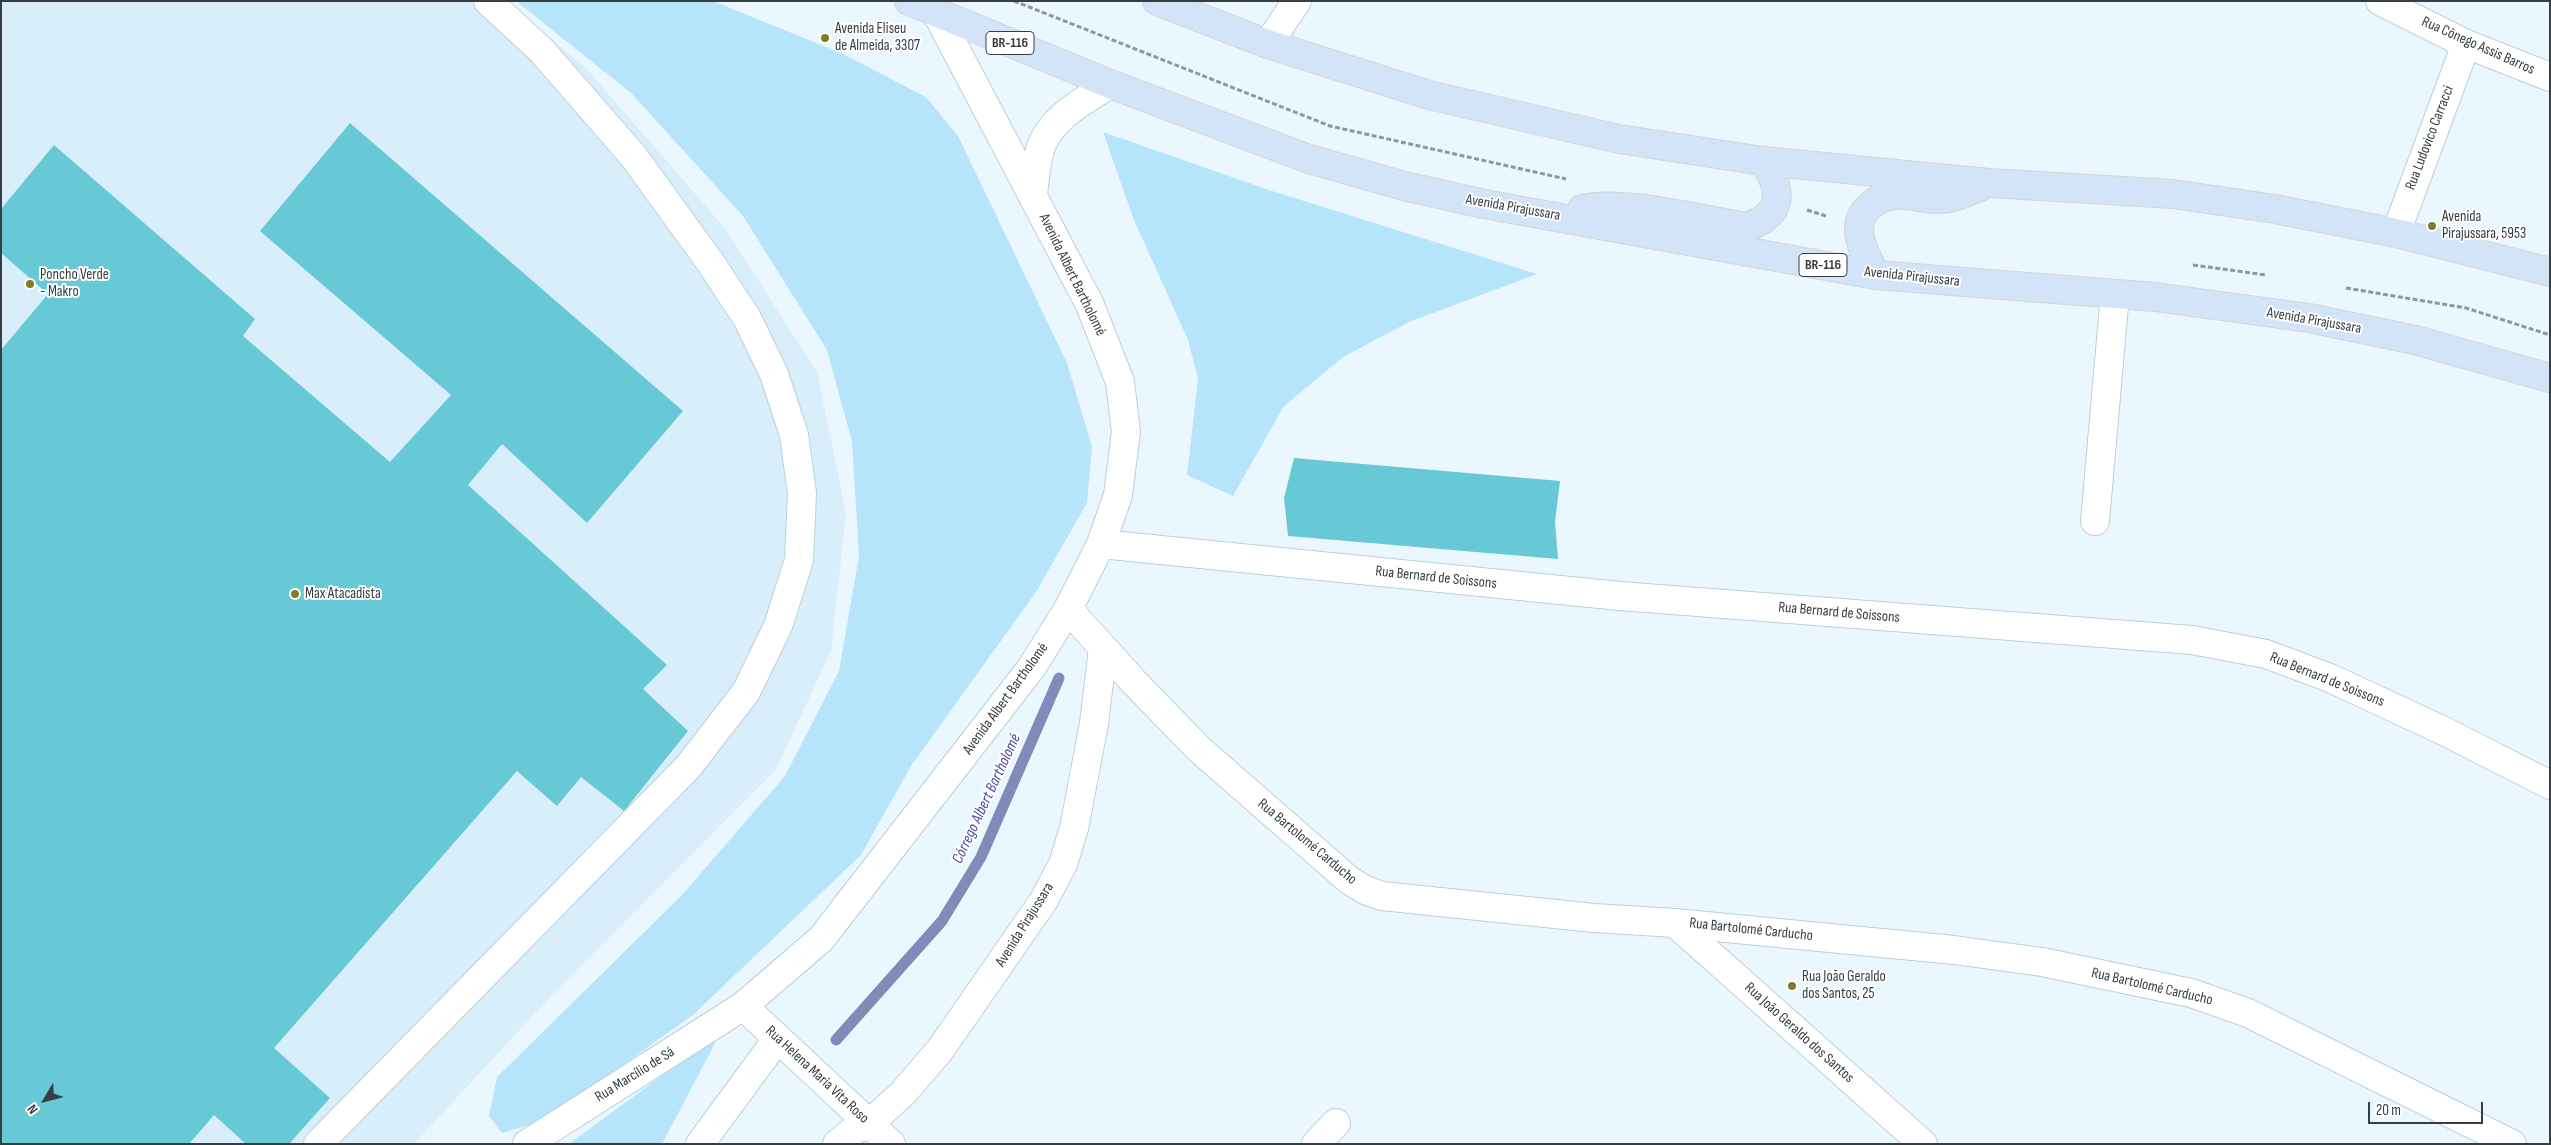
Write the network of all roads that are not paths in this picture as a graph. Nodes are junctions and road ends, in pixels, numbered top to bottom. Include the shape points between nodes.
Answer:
1 (488, 1) edge
2 (909, 1) edge
3 (1157, 1) edge
4 (1297, 1) edge
5 (2380, 1) edge
6 (936, 12) junction
7 (1268, 44) junction
8 (2466, 44) junction
9 (2550, 77) edge
10 (1110, 84) junction
11 (1763, 161) junction
12 (1989, 183) junction
13 (1032, 194) junction
14 (1557, 216) junction
15 (2396, 233) junction
16 (2550, 272) edge
17 (1876, 275) junction
18 (2115, 294) junction
19 (2550, 378) edge
20 (2094, 521) dead end
21 (1101, 544) junction
22 (1068, 608) junction
23 (1103, 648) junction
24 (2550, 785) edge
25 (1675, 923) junction
26 (743, 1006) junction
27 (778, 1038) junction
28 (1336, 1123) dead end
29 (870, 1124) junction
30 (318, 1144) edge
31 (527, 1144) edge
32 (700, 1144) edge
33 (837, 1144) edge
34 (891, 1144) edge
35 (1316, 1144) edge
36 (1923, 1144) edge
37 (2512, 1144) edge

1 - 30 street via 542,51 634,157 747,318 774,374 794,436 802,493 798,560 778,626 746,692 688,767
2 - 6 main road, BR-116
3 - 7 main road
4 - 7 street
5 - 8 street, Rua Cônego Assis Barros
6 - 10 main road, BR-116
6 - 13 street, Avenida Albert Bartholomé
7 - 11 main road via 1429,95 1505,114 1619,139
8 - 9 street, Rua Cônego Assis Barros
8 - 15 street, Rua Ludovico Carracci
10 - 13 street via 1060,117 1049,131 1041,146
10 - 14 main road, Avenida Pirajussara / BR-116 via 1309,158 1404,186
11 - 12 main road
11 - 14 main road via 1773,174 1777,203 1775,209 1759,223 1746,227 1633,208 1591,206
12 - 15 main road via 2173,194 2275,209
12 - 17 main road via 1941,200 1895,194 1880,198 1862,214 1858,224 1864,254
13 - 21 street, Avenida Albert Bartholomé via 1090,305 1120,382 1126,432 1118,495
14 - 17 main road, Avenida Pirajussara / BR-116
15 - 16 main road
17 - 18 main road, Avenida Pirajussara / BR-116
18 - 19 main road, Avenida Pirajussara / BR-116 via 2309,318 2415,340
18 - 20 street
21 - 22 street, Avenida Albert Bartholomé
21 - 24 street, Rua Bernard de Soissons via 1620,596 2192,640 2266,654 2330,678
22 - 23 street, Rua Bartolomé Carducho
22 - 26 street, Avenida Albert Bartholomé via 1032,667 822,940
23 - 25 street, Rua Bartolomé Carducho via 1199,749 1349,880 1365,890 1382,896 1432,902
23 - 29 street, Avenida Pirajussara via 1085,776 1063,864 1044,900 940,1050 903,1093
25 - 36 street, Rua João Geraldo dos Santos
25 - 37 street, Rua Bartolomé Carducho via 2032,960 2191,993 2248,1013
26 - 27 street, Rua Helena Maria Vita Roso
26 - 31 street, Rua Marcílio de Sá
27 - 29 street, Rua Helena Maria Vita Roso
27 - 32 street
28 - 35 street
29 - 33 street, Avenida Pirajussara via 854,1130
29 - 34 street, Rua Helena Maria Vita Roso

